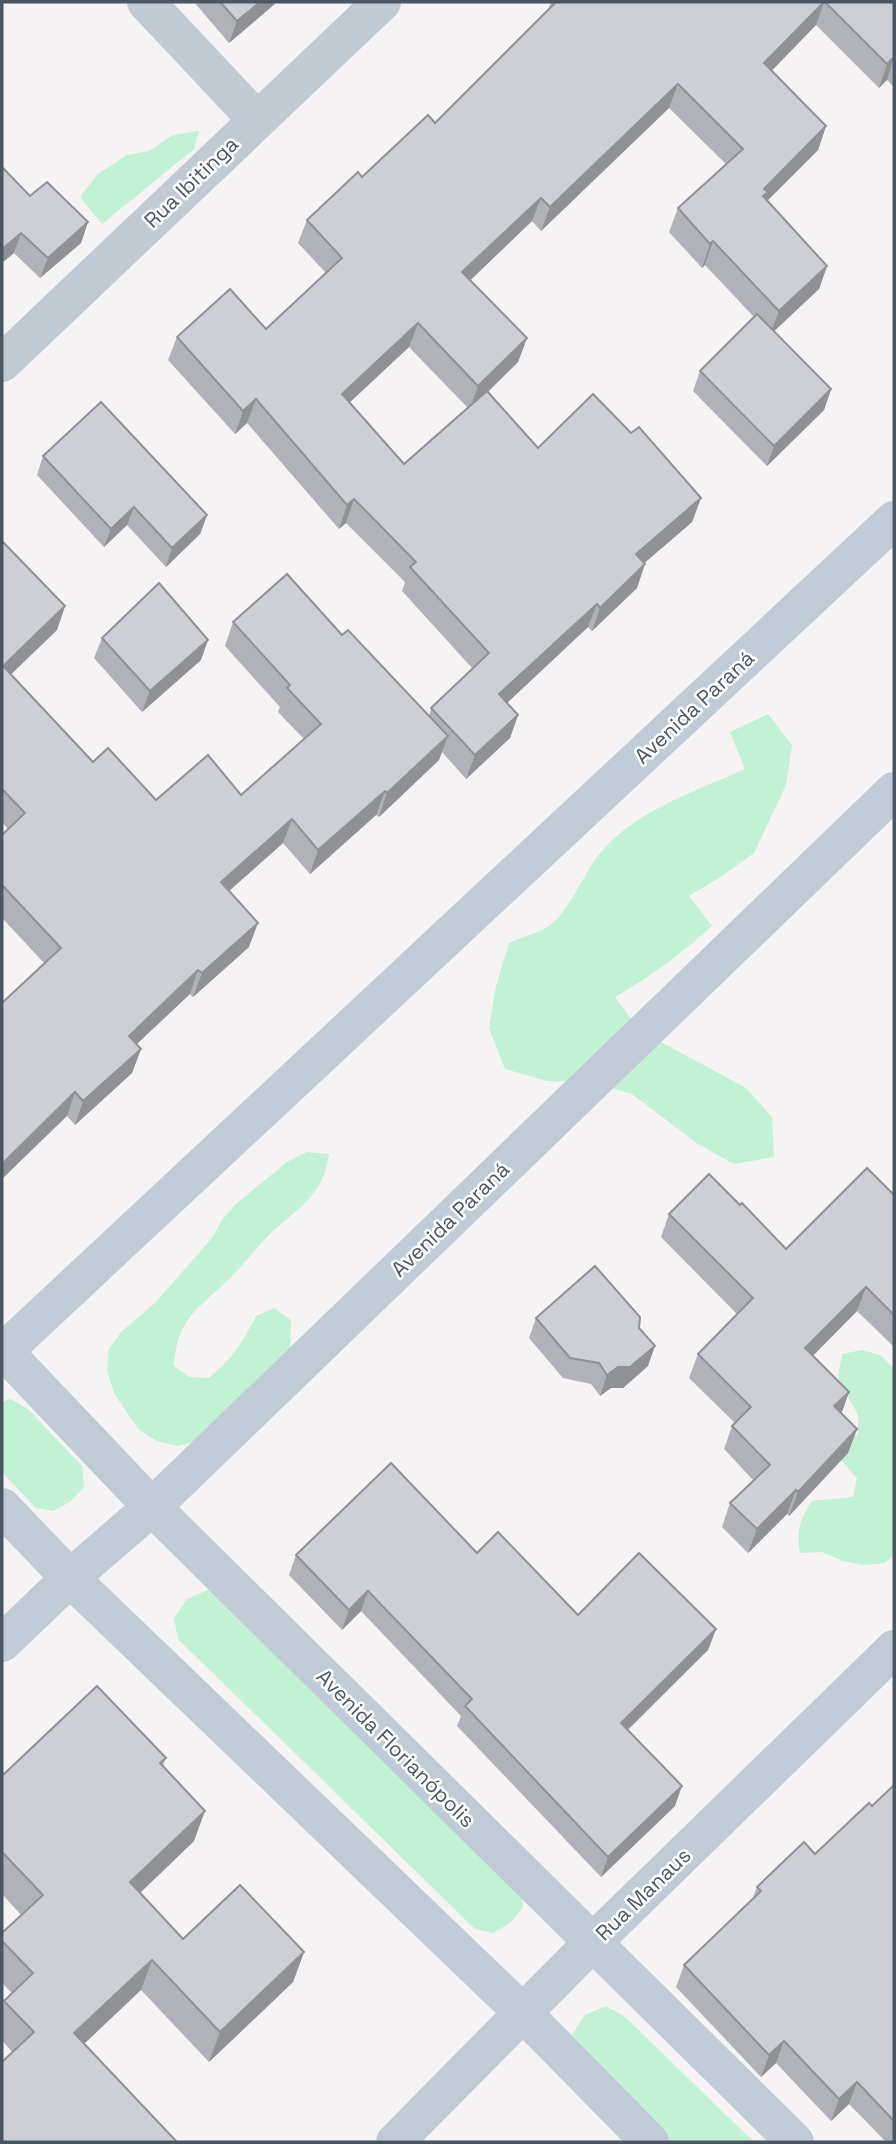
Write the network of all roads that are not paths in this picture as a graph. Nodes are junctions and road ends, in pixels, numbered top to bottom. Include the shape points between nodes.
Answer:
1 (146, 2) edge
2 (382, 2) edge
3 (256, 119) junction
4 (2, 363) edge
5 (894, 520) edge
6 (894, 791) edge
7 (2, 1351) edge
8 (2, 1507) edge
9 (152, 1507) junction
10 (70, 1578) junction
11 (2, 1643) edge
12 (894, 1648) edge
13 (593, 1942) junction
14 (523, 2013) junction
15 (394, 2142) edge
16 (650, 2142) edge
17 (795, 2142) edge

1 - 3 street
2 - 3 street, Rua Ibitinga
3 - 4 street, Rua Ibitinga
5 - 7 street, Avenida Paraná
6 - 9 street, Avenida Paraná
7 - 9 street, Avenida Florianópolis
8 - 10 street
9 - 10 street, Avenida Paraná
9 - 13 street, Avenida Florianópolis
10 - 11 street, Avenida Paraná
10 - 14 street
12 - 13 street, Rua Manaus
13 - 14 street, Rua Manaus
13 - 17 street, Avenida Florianópolis
14 - 15 street, Rua Manaus
14 - 16 street

